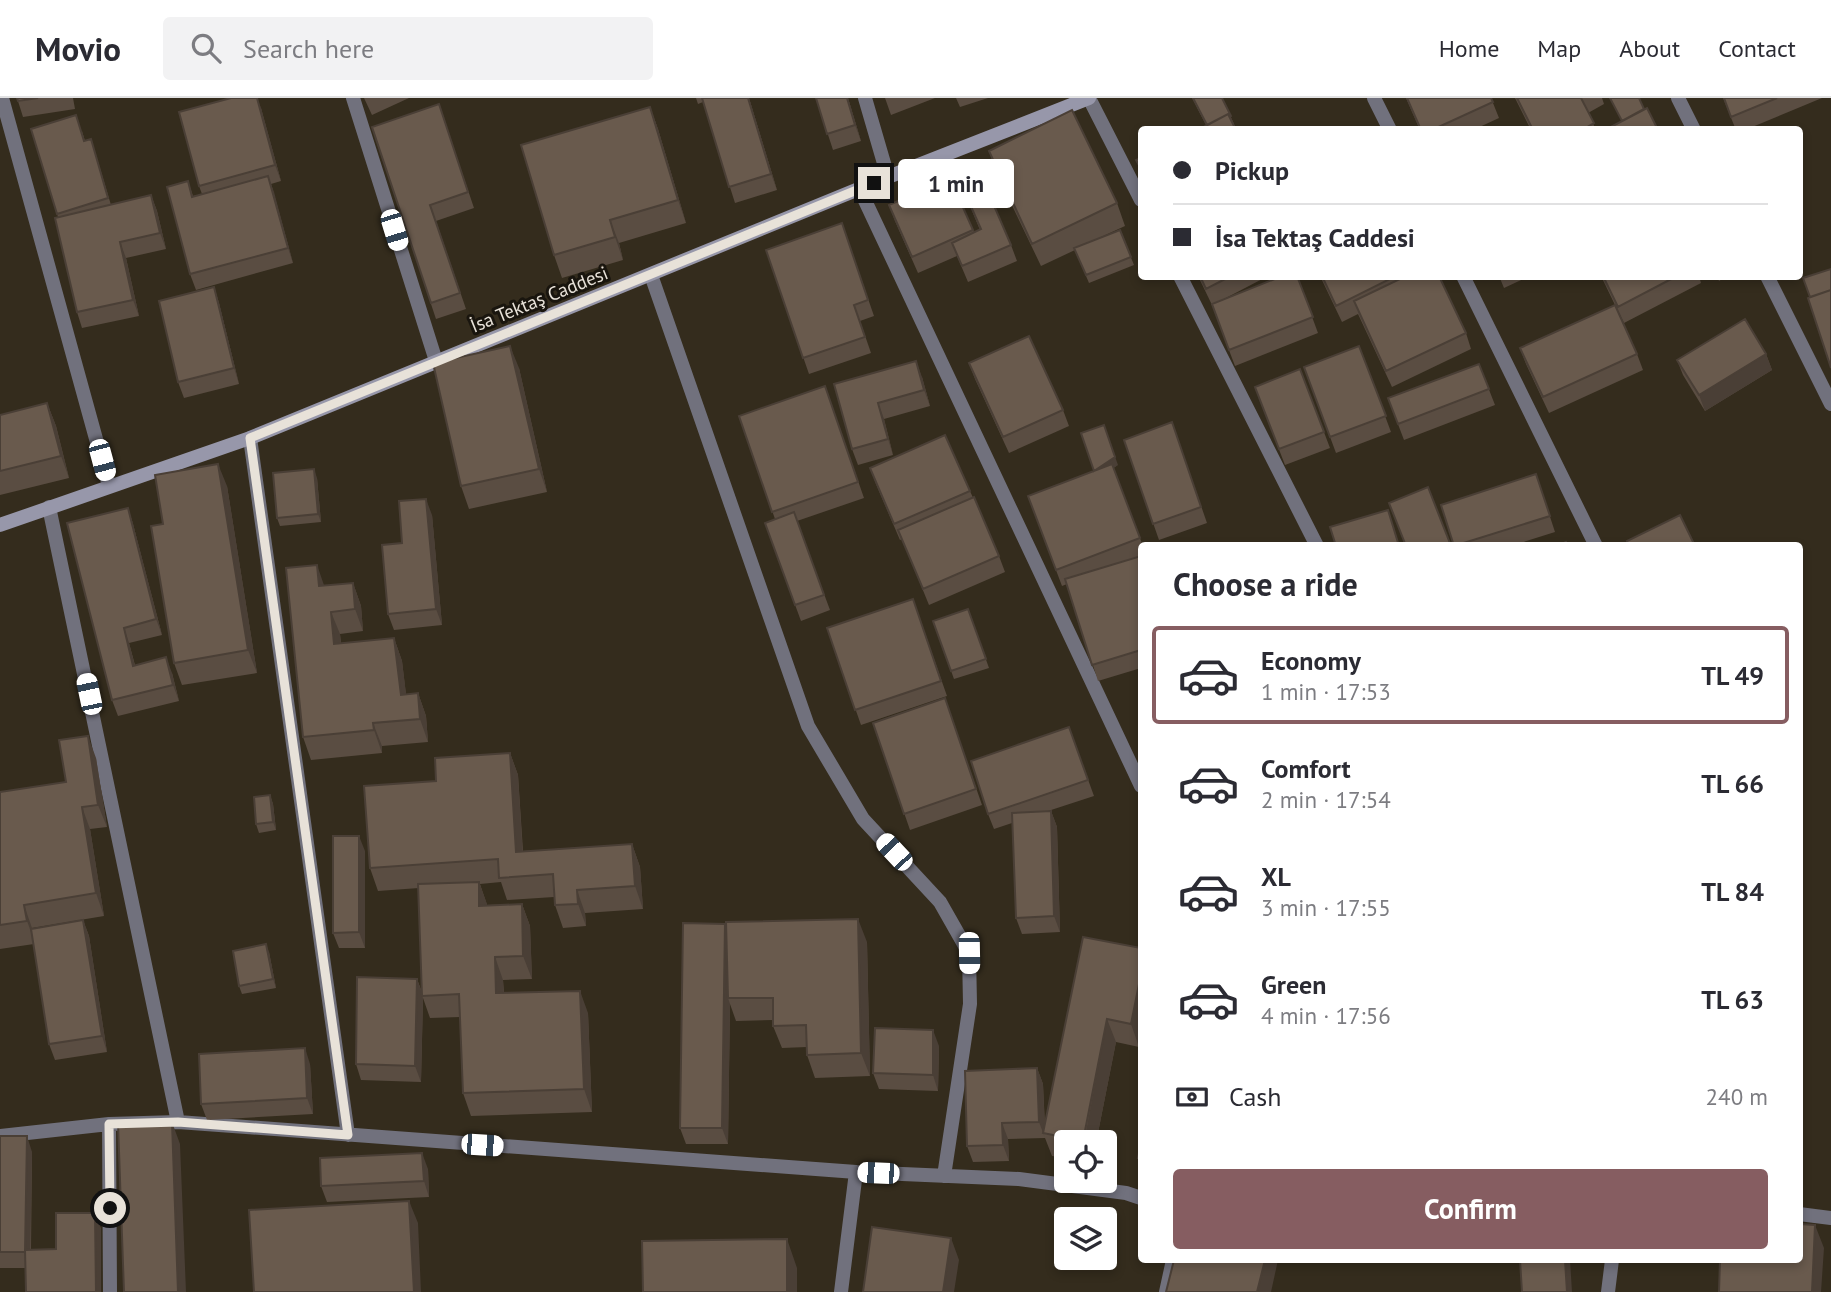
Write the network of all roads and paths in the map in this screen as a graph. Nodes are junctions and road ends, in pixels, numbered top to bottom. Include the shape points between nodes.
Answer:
1 (2, 98) edge
2 (353, 98) edge
3 (865, 98) edge
4 (1089, 98) edge
5 (1374, 98) edge
6 (1678, 98) edge
7 (1388, 126) edge
8 (1692, 126) edge
9 (888, 177) junction
10 (860, 190) junction
11 (1138, 194) edge
12 (651, 275) junction
13 (1182, 280) edge
14 (1465, 280) edge
15 (1769, 280) edge
16 (436, 361) junction
17 (1831, 404) edge
18 (250, 438) junction
19 (109, 486) junction
20 (50, 507) junction
21 (0, 525) edge
22 (1315, 542) edge
23 (1594, 542) edge
24 (1138, 780) edge
25 (178, 1122) junction
26 (109, 1124) junction
27 (348, 1135) junction
28 (0, 1136) edge
29 (856, 1172) junction
30 (944, 1176) junction
31 (1138, 1197) edge
32 (1803, 1214) edge
33 (1831, 1217) edge
34 (1172, 1263) edge
35 (1612, 1263) edge
36 (110, 1292) edge
37 (841, 1292) edge
38 (1167, 1292) edge
39 (1608, 1292) edge

1 - 19 street
2 - 16 street
3 - 9 street
4 - 9 street, İsa Tektaş Caddesi
4 - 11 street
5 - 7 street
6 - 8 street
9 - 10 street, İsa Tektaş Caddesi
10 - 12 street, İsa Tektaş Caddesi
10 - 24 street
12 - 16 street, İsa Tektaş Caddesi
12 - 30 street via 808,726 863,819 940,902 969,953 970,1004
13 - 22 street
14 - 23 street
15 - 17 street
16 - 18 street, İsa Tektaş Caddesi
18 - 19 street, İsa Tektaş Caddesi
18 - 27 street
19 - 20 street, İsa Tektaş Caddesi
20 - 21 street, İsa Tektaş Caddesi
20 - 25 street
25 - 26 street
25 - 27 street
26 - 28 street
26 - 36 street
27 - 29 street
29 - 30 street
29 - 37 street
30 - 31 street via 1019,1179
32 - 33 street
34 - 38 street
35 - 39 street

